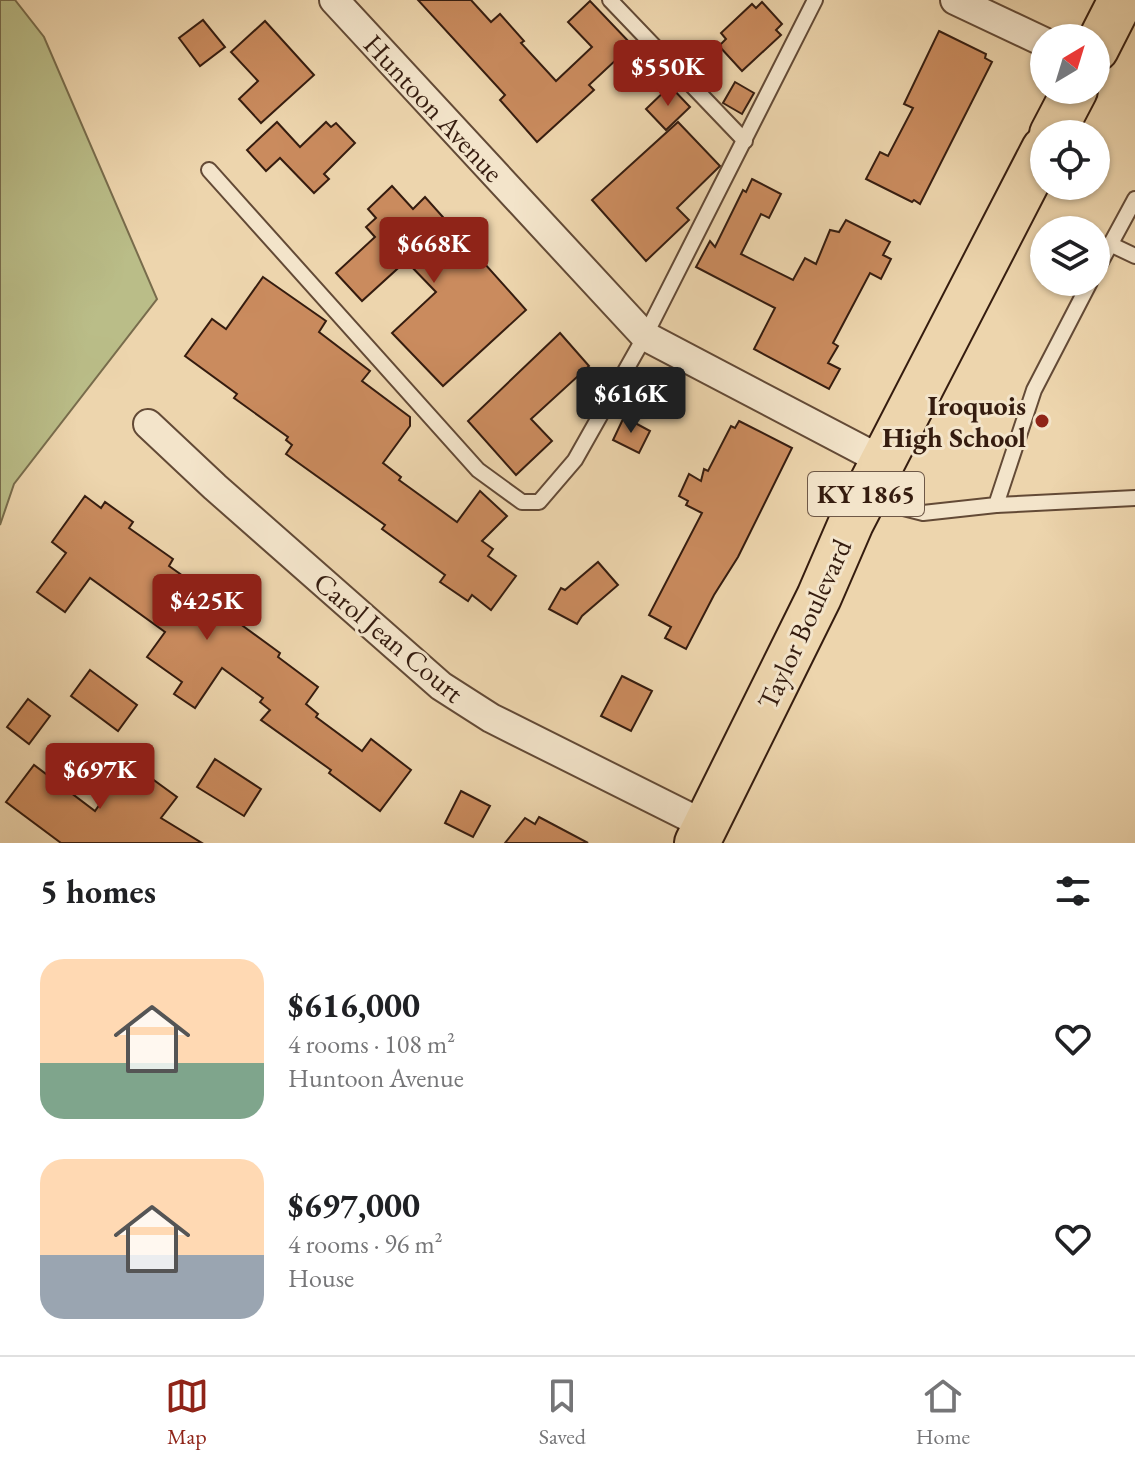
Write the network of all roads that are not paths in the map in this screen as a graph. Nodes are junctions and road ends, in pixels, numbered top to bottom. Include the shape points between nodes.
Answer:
1 (334, 0) edge
2 (610, 0) edge
3 (815, 0) edge
4 (955, 0) edge
5 (1121, 0) edge
6 (1109, 24) edge
7 (1030, 35) edge
8 (745, 141) junction
9 (209, 170) dead end
10 (1030, 176) edge
11 (1135, 199) edge
12 (1110, 244) joint
13 (1135, 256) edge
14 (1083, 296) edge
15 (645, 336) junction
16 (148, 424) dead end
17 (873, 479) junction
18 (1135, 498) edge
19 (996, 505) junction
20 (701, 834) edge

1 - 15 street, Huntoon Avenue
2 - 8 lane
3 - 8 lane
4 - 7 street
5 - 6 main road
8 - 15 lane
9 - 15 lane via 478,470 522,502 539,502 575,460
10 - 17 main road, Taylor Boulevard / KY 1865
11 - 12 lane
12 - 13 lane
14 - 19 lane via 1034,390
15 - 17 street, Huntoon Avenue
16 - 20 street, Carol Jean Court via 441,686
17 - 19 lane via 923,513
17 - 20 main road, Taylor Boulevard / KY 1865
18 - 19 lane

